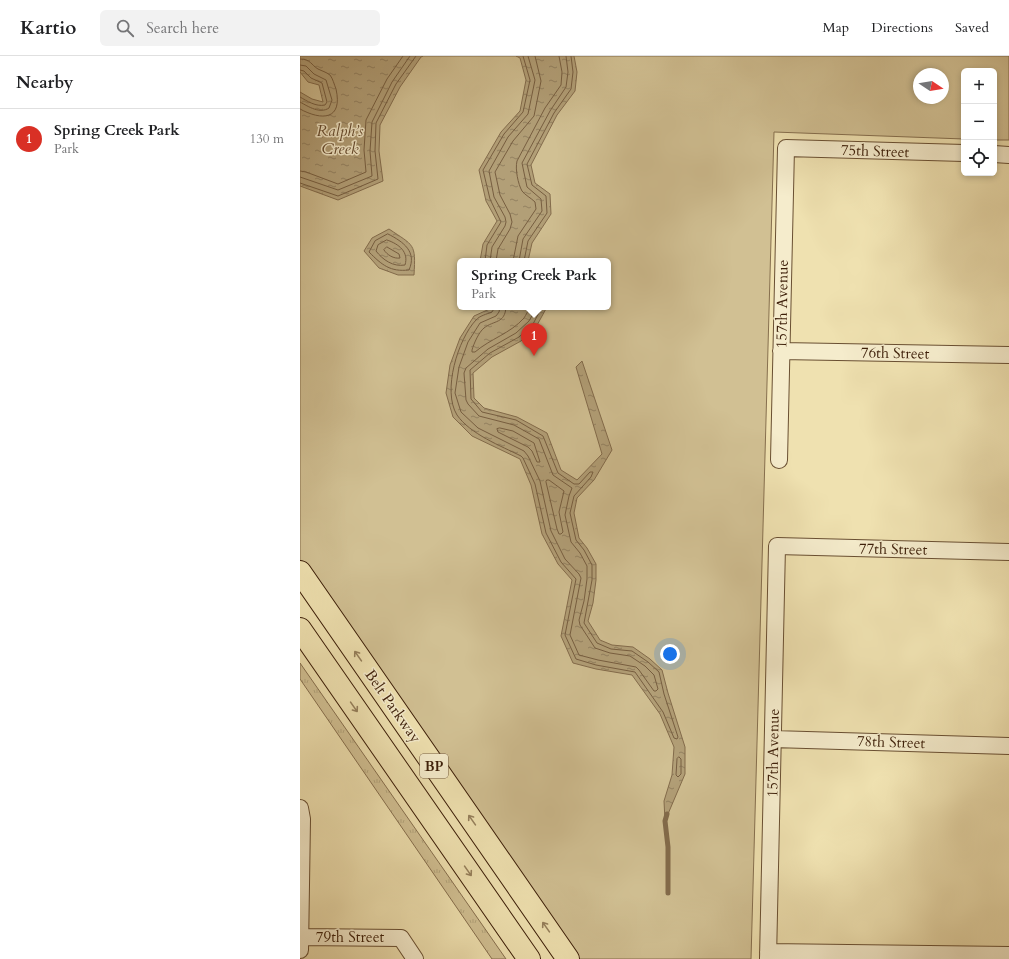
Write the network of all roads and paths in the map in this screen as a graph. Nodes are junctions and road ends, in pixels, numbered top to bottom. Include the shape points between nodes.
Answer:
1 (786, 148) joint
2 (961, 153) edge
3 (997, 154) edge
4 (1009, 155) edge
5 (781, 351) junction
6 (1009, 355) edge
7 (779, 460) dead end
8 (777, 546) joint
9 (1009, 552) edge
10 (300, 572) edge
11 (300, 629) edge
12 (773, 739) junction
13 (1009, 746) edge
14 (300, 808) edge
15 (300, 937) edge
16 (300, 950) edge
17 (768, 955) edge
18 (1009, 955) edge
19 (415, 959) edge
20 (529, 959) edge
21 (568, 959) edge

1 - 2 street, 75th Street
1 - 5 street, 157th Avenue
3 - 4 street
5 - 6 street, 76th Street
5 - 7 street, 157th Avenue
8 - 9 street, 77th Street
8 - 12 street, 157th Avenue
21 -> 10 highway, Belt Parkway / BP
11 -> 20 highway, BP
12 - 13 street, 78th Street
12 - 17 street, 157th Avenue
14 - 15 street
15 - 16 street
15 - 19 street, 79th Street via 401,938
17 - 18 street

